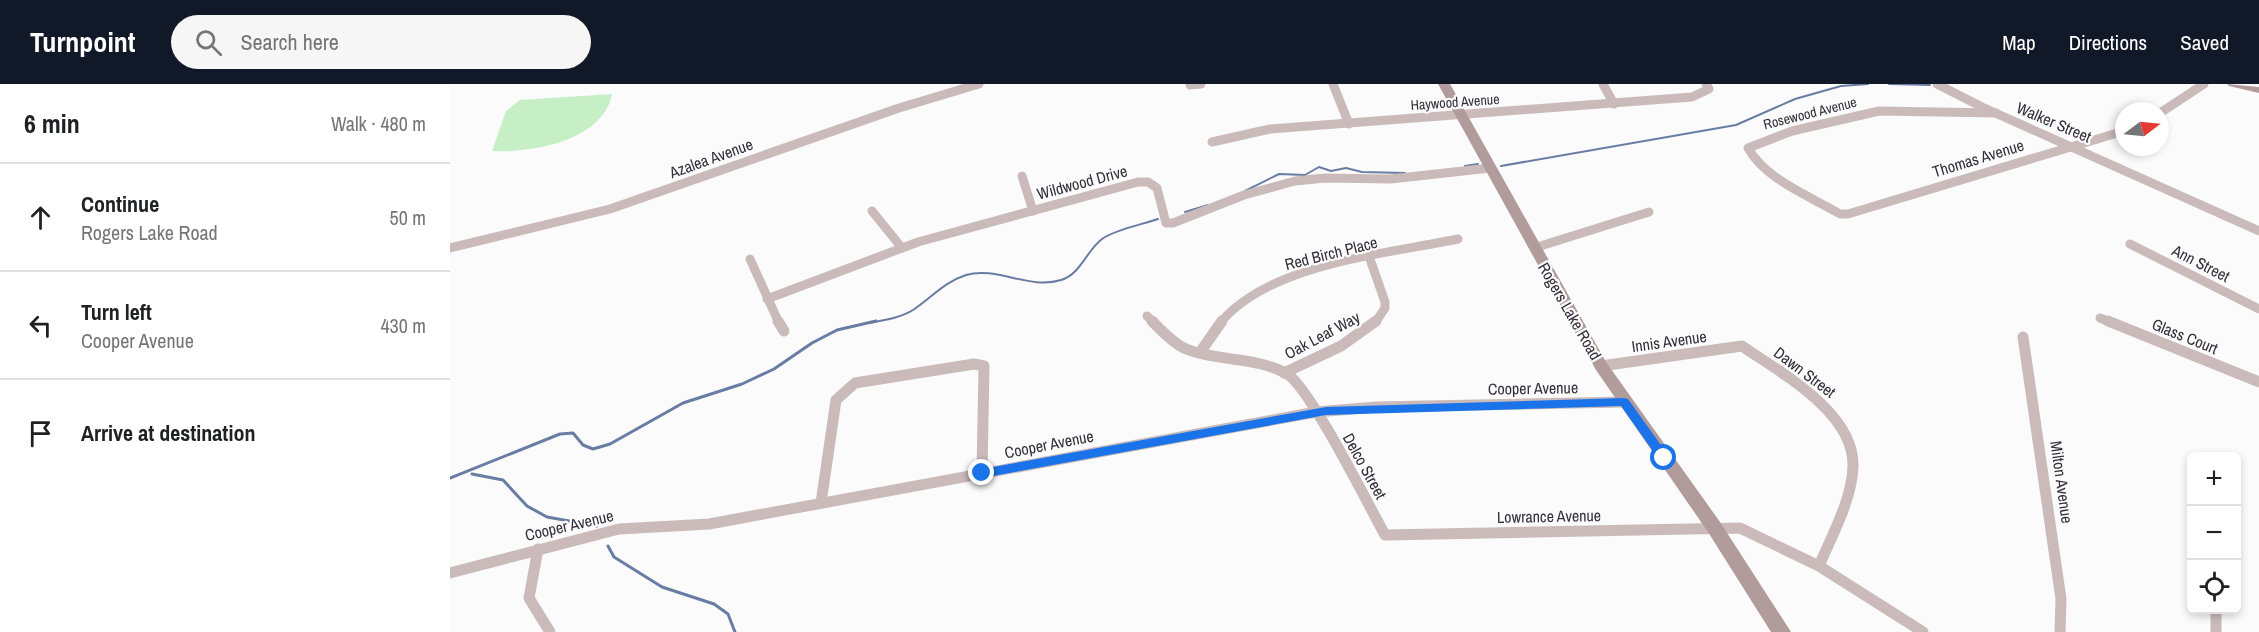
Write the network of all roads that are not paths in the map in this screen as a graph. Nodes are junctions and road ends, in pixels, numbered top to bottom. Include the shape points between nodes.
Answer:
1 (979, 84) edge
2 (1201, 84) edge
3 (1333, 84) edge
4 (1444, 84) edge
5 (1603, 84) edge
6 (1706, 84) edge
7 (1937, 84) edge
8 (2204, 84) edge
9 (2233, 84) edge
10 (1190, 85) edge
11 (2259, 90) edge
12 (1614, 104) junction
13 (2169, 107) edge
14 (1996, 113) junction
15 (1461, 116) junction
16 (1349, 124) junction
17 (2115, 134) edge
18 (1212, 142) dead end
19 (2071, 146) junction
20 (1490, 168) junction
21 (1022, 176) dead end
22 (872, 211) dead end
23 (1033, 211) junction
24 (1650, 212) dead end
25 (1840, 214) joint
26 (2259, 231) edge
27 (1458, 239) dead end
28 (2130, 244) dead end
29 (450, 248) edge
30 (902, 248) junction
31 (1534, 248) junction
32 (1370, 259) junction
33 (750, 260) dead end
34 (767, 299) junction
35 (2259, 309) edge
36 (1147, 316) dead end
37 (2100, 318) dead end
38 (784, 330) dead end
39 (2023, 337) dead end
40 (1742, 346) joint
41 (1201, 351) junction
42 (1601, 366) junction
43 (1284, 373) junction
44 (2259, 382) edge
45 (1624, 402) junction
46 (1316, 412) junction
47 (982, 473) junction
48 (821, 503) junction
49 (1713, 527) junction
50 (1385, 535) joint
51 (538, 549) junction
52 (1819, 566) junction
53 (450, 573) edge
54 (2216, 614) edge
55 (550, 632) edge
56 (1782, 632) edge
57 (1923, 632) edge
58 (2060, 632) edge
59 (2216, 632) edge

1 - 29 street, Azalea Avenue via 610,209
2 - 10 street
3 - 16 street
4 - 15 main road, Rogers Lake Road
5 - 12 street
6 - 12 street, Haywood Avenue via 1709,89 1702,95
7 - 14 street, Walker Street
8 - 13 street
9 - 11 main road
12 - 15 street, Haywood Avenue
14 - 19 street, Walker Street
14 - 25 street, Rosewood Avenue via 1872,112 1751,144 1748,148 1757,162
15 - 16 street, Haywood Avenue
15 - 20 main road, Rogers Lake Road
16 - 18 street, Haywood Avenue via 1270,129
17 - 19 street, Thomas Avenue
19 - 25 street, Thomas Avenue
19 - 26 street, Walker Street
20 - 23 street, Wildwood Drive via 1392,179 1325,177 1295,181 1173,223 1166,223 1157,188 1148,182
20 - 31 main road, Rogers Lake Road
21 - 23 street
22 - 30 street
23 - 30 street, Wildwood Drive
24 - 31 street
27 - 32 street, Red Birch Place
28 - 35 street, Ann Street
30 - 34 street, Wildwood Drive
31 - 42 main road, Rogers Lake Road
32 - 41 street, Red Birch Place via 1302,273 1274,284 1237,306
32 - 43 street, Oak Leaf Way via 1385,308 1377,322 1362,334
33 - 34 street
34 - 38 street
36 - 41 street via 1185,348
37 - 44 street, Glass Court
39 - 58 street, Milton Avenue via 2061,598
40 - 42 street, Innis Avenue
40 - 52 street, Dawn Street via 1824,406 1850,441 1852,471
41 - 43 street
42 - 45 main road, Rogers Lake Road
43 - 46 street, Delco Street via 1301,388
45 - 46 street, Cooper Avenue via 1376,407
45 - 49 main road, Rogers Lake Road
46 - 47 street, Cooper Avenue
46 - 50 street, Delco Street
47 - 48 street, Cooper Avenue
47 - 48 street via 984,366 974,364 855,383 836,400
48 - 51 street, Cooper Avenue via 710,524 619,529
49 - 50 street, Lowrance Avenue
49 - 52 street via 1740,528
49 - 56 main road, Rogers Lake Road
51 - 53 street, Cooper Avenue
51 - 55 street via 529,598
52 - 57 street
54 - 59 street

